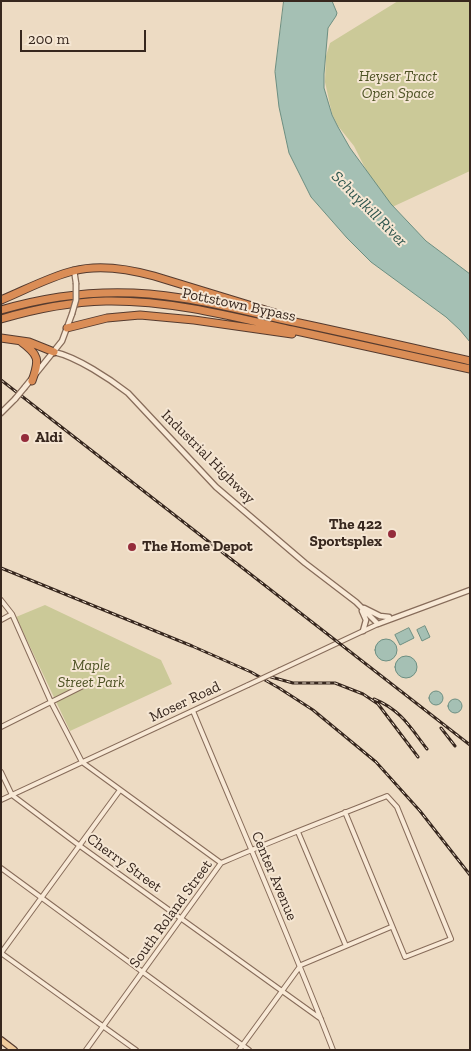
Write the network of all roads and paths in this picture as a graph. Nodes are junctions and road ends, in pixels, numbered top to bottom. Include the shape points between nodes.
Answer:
1 (74, 270) junction
2 (1, 300) edge
3 (1, 310) edge
4 (1, 319) edge
5 (316, 326) junction
6 (67, 328) junction
7 (1, 338) edge
8 (18, 340) junction
9 (358, 344) junction
10 (54, 352) junction
11 (470, 361) edge
12 (470, 369) edge
13 (32, 380) junction
14 (1, 413) edge
15 (470, 590) edge
16 (1, 600) edge
17 (356, 602) junction
18 (12, 614) junction
19 (393, 617) junction
20 (1, 620) edge
21 (378, 624) junction
22 (363, 631) junction
23 (83, 686) dead end
24 (51, 702) junction
25 (193, 711) junction
26 (1, 727) edge
27 (82, 762) junction
28 (1, 772) edge
29 (120, 790) junction
30 (12, 794) junction
31 (1, 800) edge
32 (345, 812) junction
33 (298, 832) junction
34 (80, 846) junction
35 (250, 850) junction
36 (221, 863) junction
37 (1, 868) edge
38 (42, 898) junction
39 (182, 918) junction
40 (391, 926) junction
41 (346, 946) junction
42 (1, 953) edge
43 (300, 965) junction
44 (142, 972) junction
45 (282, 991) junction
46 (321, 1019) junction
47 (103, 1027) junction
48 (1, 1040) edge
49 (243, 1045) junction
50 (14, 1050) edge
51 (86, 1050) edge
52 (136, 1050) edge
53 (239, 1050) edge
54 (249, 1050) edge
55 (333, 1050) edge

1 - 2 highway
1 - 5 highway via 133,270
1 - 6 street, bridge via 76,300
3 - 5 highway, Pottstown Bypass via 61,297 99,293 142,294 208,303
4 - 9 highway, Pottstown Bypass via 69,304 140,302 198,310
5 - 11 highway, Pottstown Bypass
6 - 9 highway via 116,316 156,316
6 - 10 street
7 - 8 highway
8 - 10 highway
8 - 13 highway via 37,358
9 - 12 highway, Pottstown Bypass
10 - 13 street
10 - 17 street, Industrial Highway via 64,354 126,392 230,500
13 - 14 street, bridge
15 - 19 street
16 - 18 street
17 - 19 street via 380,616
17 - 21 street, Industrial Highway
17 - 22 street via 365,615
18 - 20 street
18 - 24 street
19 - 21 street
21 - 22 street, Moser Road
22 - 25 street, Moser Road, bridge
23 - 24 street
24 - 26 street
24 - 27 street
25 - 27 street, Moser Road
25 - 35 street, Center Avenue
27 - 29 street
27 - 30 street, Moser Road
28 - 30 street
29 - 34 street
29 - 36 street
30 - 31 street, Moser Road
30 - 34 street, Cherry Street
32 - 33 street, South Roland Street
32 - 40 street
32 - 40 street, South Roland Street via 387,796 397,807 451,939 405,958
33 - 35 street, South Roland Street
33 - 41 street
34 - 38 street
34 - 39 street, Cherry Street
35 - 36 street, South Roland Street
35 - 43 street, Center Avenue
36 - 39 street, South Roland Street
37 - 38 street
38 - 42 street
38 - 44 street
39 - 44 street, South Roland Street
39 - 45 street, Cherry Street
40 - 41 street
41 - 43 street
42 - 47 street
43 - 45 street
43 - 46 street, Center Avenue
44 - 47 street, South Roland Street
44 - 49 street
45 - 46 street, Cherry Street
45 - 49 street
46 - 55 street, Center Avenue
47 - 51 street, South Roland Street
47 - 52 street
48 - 50 main road
49 - 53 street
49 - 54 street

